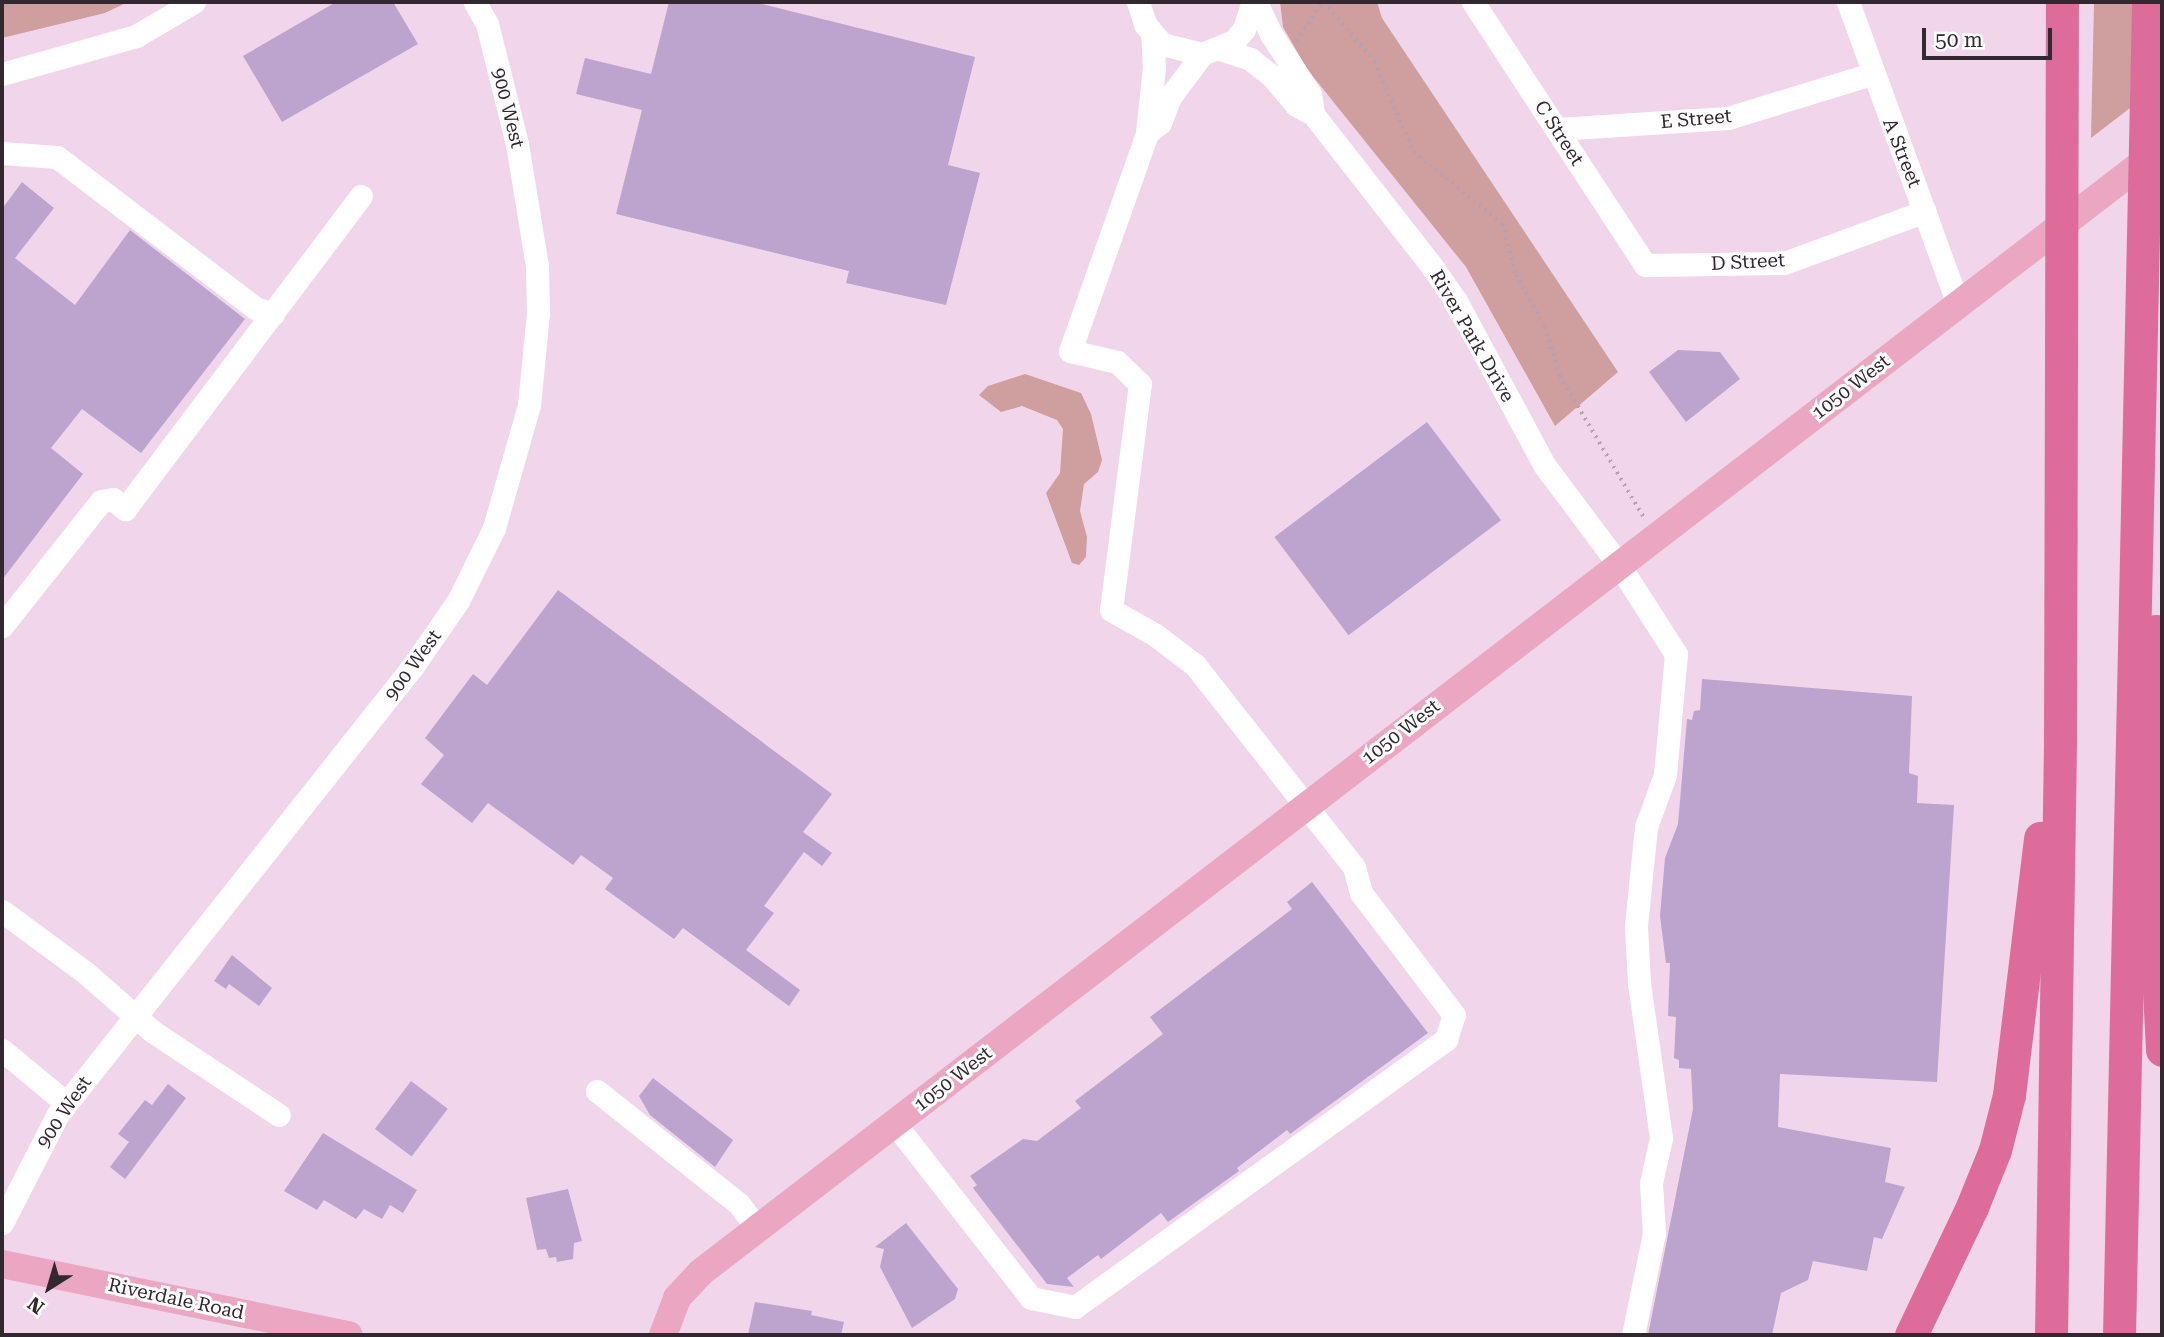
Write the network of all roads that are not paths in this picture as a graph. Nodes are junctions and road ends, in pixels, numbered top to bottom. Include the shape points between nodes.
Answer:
1 (194, 2) edge
2 (475, 2) edge
3 (492, 2) edge
4 (1138, 2) edge
5 (1254, 2) edge
6 (1473, 2) edge
7 (1848, 2) edge
8 (2062, 2) edge
9 (2148, 2) edge
10 (487, 24) junction
11 (1152, 34) junction
12 (1211, 52) junction
13 (2, 74) edge
14 (1871, 74) junction
15 (1313, 114) junction
16 (1557, 129) junction
17 (1147, 133) junction
18 (2162, 148) edge
19 (2, 153) edge
20 (361, 197) dead end
21 (1925, 211) junction
22 (2142, 248) junction
23 (1645, 265) joint
24 (1958, 304) junction
25 (273, 314) junction
26 (1619, 565) junction
27 (2, 626) edge
28 (2060, 743) junction
29 (1306, 806) junction
30 (2, 911) edge
31 (136, 1016) junction
32 (2162, 1050) edge
33 (5, 1064) edge
34 (597, 1091) dead end
35 (66, 1103) junction
36 (279, 1115) dead end
37 (895, 1124) junction
38 (6, 1212) edge
39 (758, 1229) junction
40 (2, 1264) edge
41 (1937, 1285) junction
42 (349, 1335) edge
43 (663, 1335) edge
44 (1633, 1335) edge
45 (1911, 1335) edge
46 (1921, 1335) edge
47 (2051, 1335) edge
48 (2119, 1335) edge

1 - 13 street via 136,36
2 - 10 street, 900 West
3 - 10 street, 900 West
4 - 11 street
5 - 12 street via 1244,29
5 - 15 street, River Park Drive via 1310,94
6 - 16 street, C Street
7 - 14 street, A Street
8 - 28 highway
9 - 22 highway
10 - 31 street, 900 West via 528,192 537,266 531,394 505,497 474,571 430,644
11 - 12 street, River Park Drive via 1175,51
11 - 17 street via 1154,68
12 - 15 street, River Park Drive via 1250,59 1272,76 1296,105
12 - 17 street via 1170,97 1160,123
14 - 16 street, E Street via 1728,118
14 - 21 street, A Street
15 - 26 street, River Park Drive via 1456,301 1545,467
16 - 23 street, C Street
17 - 29 street via 1070,351 1117,362 1140,384 1111,610 1195,665
18 - 24 main road, 1050 West
19 - 25 street via 57,157 255,308
20 - 25 street
21 - 23 street, D Street via 1784,263
21 - 24 street, A Street
22 - 32 highway via 2154,335 2157,951
22 - 48 highway
24 - 26 main road, 1050 West
25 - 27 street via 125,509 113,499 101,501
26 - 29 main road, 1050 West
26 - 44 street, River Park Drive via 1676,654 1665,775 1646,827 1636,926 1639,984 1661,1138 1651,1183 1654,1233
28 - 41 highway via 2042,823 2009,1095 1995,1150
28 - 47 highway
29 - 37 main road, 1050 West
29 - 37 street via 1354,866 1361,893 1454,1015 1446,1039 1075,1307 1031,1298
30 - 31 street
31 - 35 street, 900 West
31 - 36 street via 233,1088
33 - 35 street
34 - 39 street via 739,1204
35 - 38 street, 900 West
37 - 39 main road, 1050 West
39 - 43 main road, 1050 West via 688,1284 673,1306
40 - 42 main road, Riverdale Road
41 - 45 highway
41 - 46 highway

